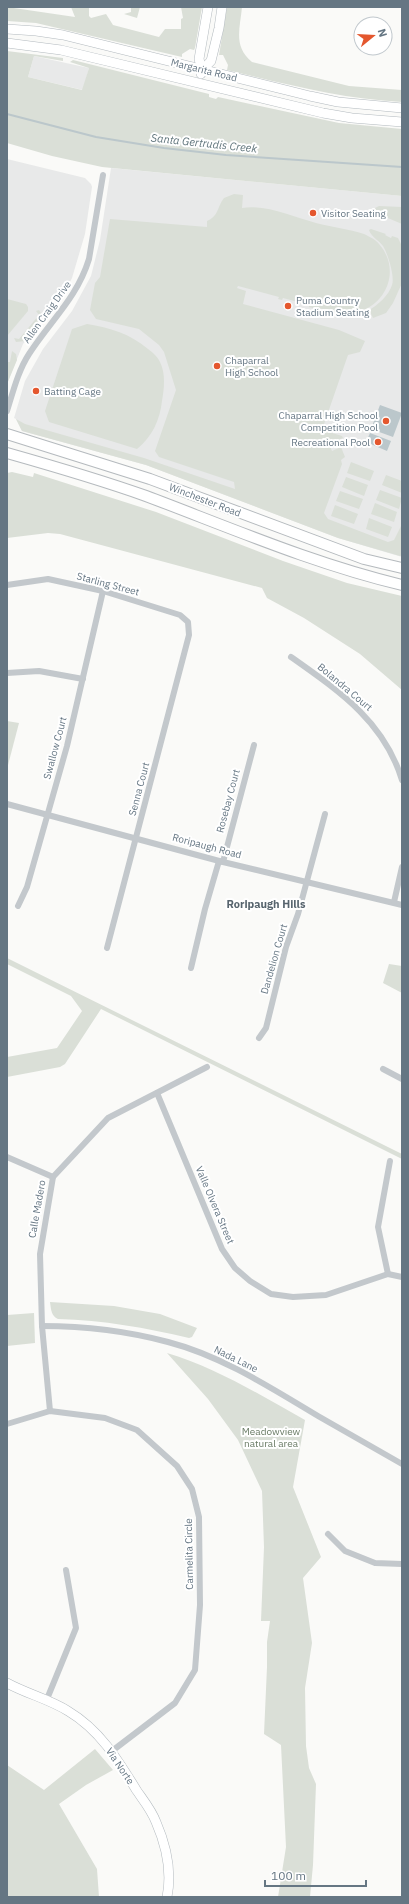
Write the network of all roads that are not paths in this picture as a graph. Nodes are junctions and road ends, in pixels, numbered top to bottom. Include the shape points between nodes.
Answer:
1 (208, 7) edge
2 (222, 7) edge
3 (7, 29) edge
4 (7, 43) edge
5 (202, 70) junction
6 (199, 83) junction
7 (402, 108) edge
8 (402, 122) edge
9 (103, 175) dead end
10 (7, 411) edge
11 (7, 434) edge
12 (7, 453) edge
13 (402, 568) edge
14 (7, 585) edge
15 (402, 585) edge
16 (103, 592) junction
17 (189, 635) joint
18 (291, 658) dead end
19 (7, 673) edge
20 (83, 679) junction
21 (254, 745) dead end
22 (402, 780) edge
23 (7, 804) edge
24 (47, 814) junction
25 (325, 814) dead end
26 (136, 838) junction
27 (221, 861) junction
28 (402, 867) edge
29 (307, 882) junction
30 (394, 902) junction
31 (402, 905) edge
32 (18, 906) dead end
33 (107, 948) dead end
34 (191, 968) dead end
35 (259, 1038) dead end
36 (207, 1067) dead end
37 (383, 1069) dead end
38 (402, 1079) edge
39 (157, 1093) junction
40 (7, 1157) edge
41 (390, 1161) dead end
42 (53, 1177) junction
43 (388, 1274) junction
44 (402, 1277) edge
45 (42, 1326) junction
46 (50, 1411) junction
47 (7, 1424) edge
48 (402, 1464) edge
49 (328, 1534) dead end
50 (402, 1564) edge
51 (66, 1570) dead end
52 (7, 1683) edge
53 (47, 1699) junction
54 (112, 1751) junction
55 (167, 1897) edge

1 - 5 main road via 199,59
2 - 5 main road via 211,61
3 - 5 main road, Margarita Road via 63,35
4 - 6 main road, Margarita Road via 62,50
5 - 6 main road
5 - 7 main road, Margarita Road via 338,102
6 - 8 main road, Margarita Road via 323,113
9 - 10 street, Allen Craig Drive via 89,258 81,282 29,355 17,379
11 - 13 main road, Winchester Road via 150,479 364,559
12 - 15 main road, Winchester Road via 144,496 358,574
14 - 16 street, Starling Street via 48,579
16 - 17 street, Starling Street via 180,615 188,622
16 - 20 street, Swallow Court
17 - 26 street, Senna Court
18 - 22 street, Bolandra Court via 322,679 362,712 389,748
19 - 20 street via 39,671
20 - 24 street, Swallow Court
21 - 27 street, Rosebay Court
23 - 24 street, Roripaugh Road
24 - 26 street, Roripaugh Road
24 - 32 street, Swallow Court via 27,887
25 - 29 street, Dandelion Court
26 - 27 street, Roripaugh Road
26 - 33 street, Senna Court
27 - 29 street, Roripaugh Road
27 - 34 street, Rosebay Court via 205,909
28 - 30 street
29 - 30 street, Roripaugh Road
29 - 35 street, Dandelion Court via 286,947 266,1028
30 - 31 street, Roripaugh Road
36 - 39 street, Calle Madero
37 - 38 street
39 - 42 street, Calle Madero via 108,1118
39 - 43 street, Valle Olvera Street via 222,1249 235,1268 250,1281 271,1294 293,1297 326,1295
40 - 42 street
41 - 43 street via 378,1227
42 - 45 street, Calle Madero via 40,1254
43 - 44 street
45 - 46 street, Calle Madero
45 - 48 street, Nada Lane via 79,1326 142,1336 169,1342 203,1355 279,1393
46 - 47 street, Carmelita Circle
46 - 54 street, Carmelita Circle via 105,1418 137,1430 177,1466 192,1489 199,1517 200,1605 195,1670 175,1703
49 - 50 street via 345,1551 375,1563
51 - 53 street via 76,1628
52 - 53 main road, Via Norte
53 - 54 main road, Via Norte via 88,1725
54 - 55 main road, Via Norte via 156,1821 165,1847 169,1871

